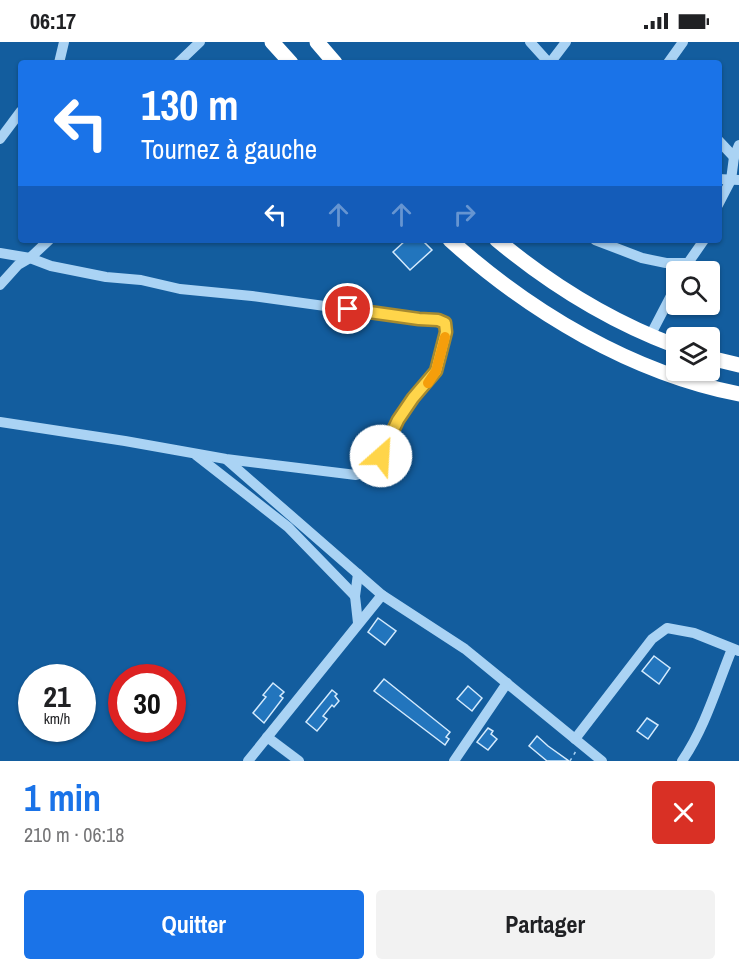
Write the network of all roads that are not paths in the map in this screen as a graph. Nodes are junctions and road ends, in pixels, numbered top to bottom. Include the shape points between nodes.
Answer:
1 (64, 42) edge
2 (200, 42) edge
3 (272, 42) edge
4 (317, 42) edge
5 (530, 42) edge
6 (566, 42) edge
7 (682, 42) edge
8 (60, 60) edge
9 (181, 60) edge
10 (288, 60) edge
11 (332, 60) edge
12 (546, 60) edge
13 (551, 60) edge
14 (670, 60) edge
15 (18, 115) edge
16 (0, 139) edge
17 (722, 144) edge
18 (739, 145) edge
19 (734, 157) junction
20 (735, 180) edge
21 (722, 199) edge
22 (46, 243) edge
23 (454, 243) edge
24 (501, 243) edge
25 (603, 243) edge
26 (702, 243) edge
27 (0, 253) edge
28 (30, 258) junction
29 (690, 261) edge
30 (666, 263) edge
31 (0, 285) edge
32 (666, 305) edge
33 (650, 336) junction
34 (666, 342) edge
35 (720, 360) edge
36 (739, 365) edge
37 (739, 394) edge
38 (0, 422) edge
39 (195, 454) junction
40 (226, 459) junction
41 (287, 511) junction
42 (275, 516) junction
43 (358, 574) junction
44 (382, 595) junction
45 (355, 596) junction
46 (358, 623) junction
47 (736, 650) edge
48 (507, 683) junction
49 (267, 737) junction
50 (578, 741) junction
51 (248, 761) edge
52 (299, 761) edge
53 (454, 761) edge
54 (602, 761) edge
55 (682, 761) edge

1 - 8 street
2 - 9 street
3 - 10 highway
4 - 11 highway
5 - 12 street
6 - 13 street
7 - 14 street
15 - 16 street
17 - 19 street
18 - 19 street
19 - 20 street
20 - 21 street
22 - 28 street
23 - 37 highway via 503,285 574,332 670,374
24 - 33 highway via 570,292
25 - 30 street
26 - 29 street
27 - 28 street
28 - 31 street
28 - 40 street via 106,278 445,323 436,371 398,420 381,456 364,473
32 - 33 street
33 - 34 highway
35 - 36 highway
38 - 39 street
39 - 40 street
39 - 42 street
40 - 41 street
41 - 42 street
41 - 43 street
42 - 45 street
43 - 44 street
43 - 45 street
44 - 46 street
44 - 48 street via 465,649
45 - 46 street
46 - 49 street
47 - 50 street via 694,633 663,629
47 - 55 street
48 - 50 street
48 - 53 street
49 - 51 street
49 - 52 street
50 - 54 street

